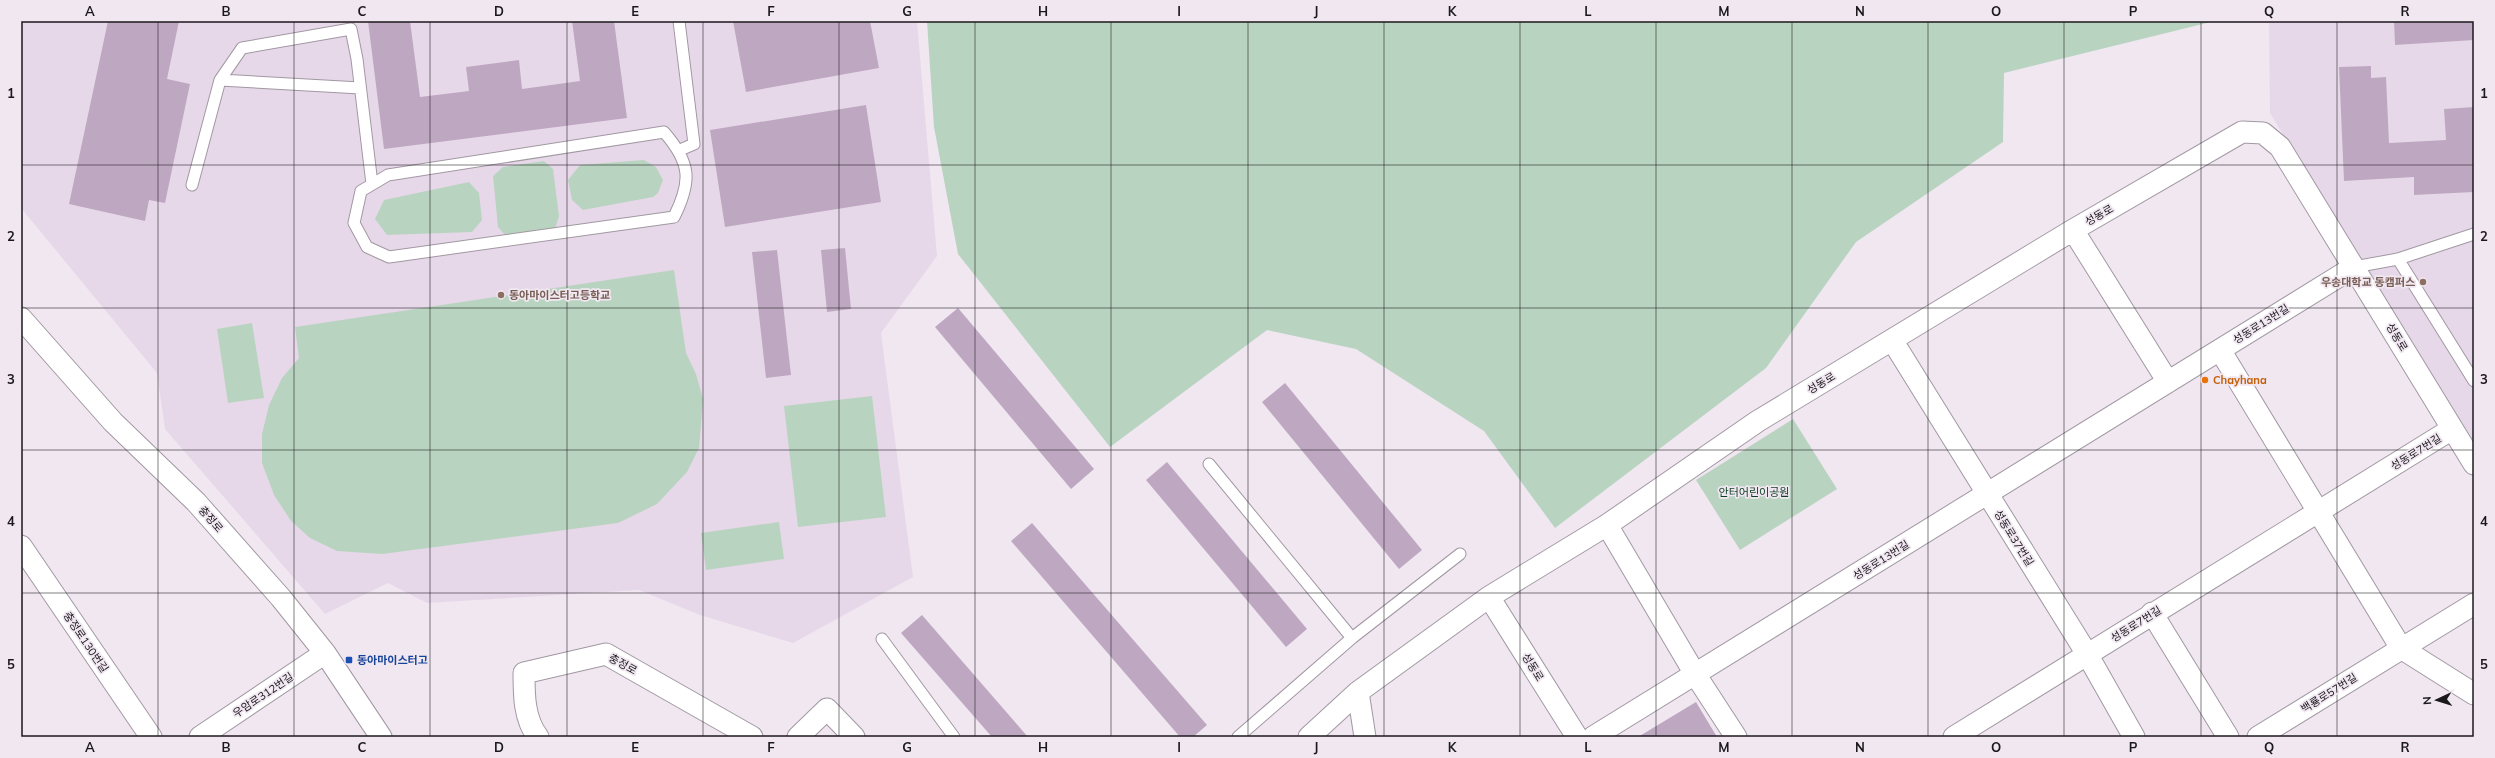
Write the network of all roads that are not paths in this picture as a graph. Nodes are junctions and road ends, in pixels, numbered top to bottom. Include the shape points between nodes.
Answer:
1 (679, 21) edge
2 (220, 80) junction
3 (360, 88) junction
4 (680, 150) junction
5 (372, 184) junction
6 (192, 185) dead end
7 (2073, 230) junction
8 (2474, 234) edge
9 (2398, 259) junction
10 (2354, 267) junction
11 (26, 331) edge
12 (1892, 340) junction
13 (2220, 350) junction
14 (2474, 381) edge
15 (2168, 382) junction
16 (2452, 429) junction
17 (1209, 464) dead end
18 (2474, 464) edge
19 (1986, 494) junction
20 (2318, 512) junction
21 (1607, 525) junction
22 (21, 546) edge
23 (1460, 554) dead end
24 (1489, 597) junction
25 (2474, 604) edge
26 (2152, 613) junction
27 (1352, 638) junction
28 (882, 639) dead end
29 (2401, 648) junction
30 (325, 653) junction
31 (2086, 654) junction
32 (1695, 674) junction
33 (1358, 692) junction
34 (2474, 694) edge
35 (151, 737) edge
36 (200, 737) edge
37 (381, 737) edge
38 (538, 737) edge
39 (752, 737) edge
40 (798, 737) edge
41 (854, 737) edge
42 (954, 737) edge
43 (1238, 737) edge
44 (1308, 737) edge
45 (1365, 737) edge
46 (1577, 737) edge
47 (1593, 737) edge
48 (1736, 737) edge
49 (1954, 737) edge
50 (2134, 737) edge
51 (2228, 737) edge
52 (2258, 737) edge

1 - 4 lane via 694,144
2 - 3 lane
2 - 3 lane via 242,48 351,29
2 - 6 lane
3 - 5 lane
4 - 5 lane via 664,132 388,175
4 - 5 lane via 687,175 684,197 674,217 389,258 367,248 354,223 361,191
7 - 10 street, 성동로 via 2242,132 2263,133 2280,147
7 - 12 street, 성동로
7 - 15 street
8 - 9 lane
9 - 10 lane
9 - 14 lane
10 - 13 street, 성동로13번길
10 - 16 street, 성동로
11 - 30 street, 충정로 via 113,422 196,502 281,598
12 - 19 street, 성동로37번길
12 - 21 street, 성동로 via 1758,421
13 - 15 street, 성동로13번길
13 - 20 street
15 - 19 street, 성동로13번길
16 - 18 street, 성동로
16 - 20 street, 성동로7번길
17 - 27 lane
19 - 31 street, 성동로37번길
19 - 32 street, 성동로13번길
20 - 26 street, 성동로7번길
20 - 29 street
21 - 24 street, 성동로
21 - 32 street
22 - 35 street, 충정로130번길
23 - 27 lane
24 - 33 street, 성동로
24 - 46 street, 성동로
25 - 29 street, 백룡로57번길
26 - 31 street, 성동로7번길
26 - 51 street
27 - 43 lane
28 - 42 lane
29 - 34 street
29 - 52 street, 백룡로57번길
30 - 36 street, 우암로312번길
30 - 37 street, 충정로
31 - 49 street, 성동로7번길
31 - 50 street, 성동로37번길
32 - 47 street, 성동로13번길
32 - 48 street
33 - 44 street, 성동로
33 - 45 street
38 - 39 street, 충정로 via 530,726 524,694 524,672 606,654
40 - 41 street via 828,709

